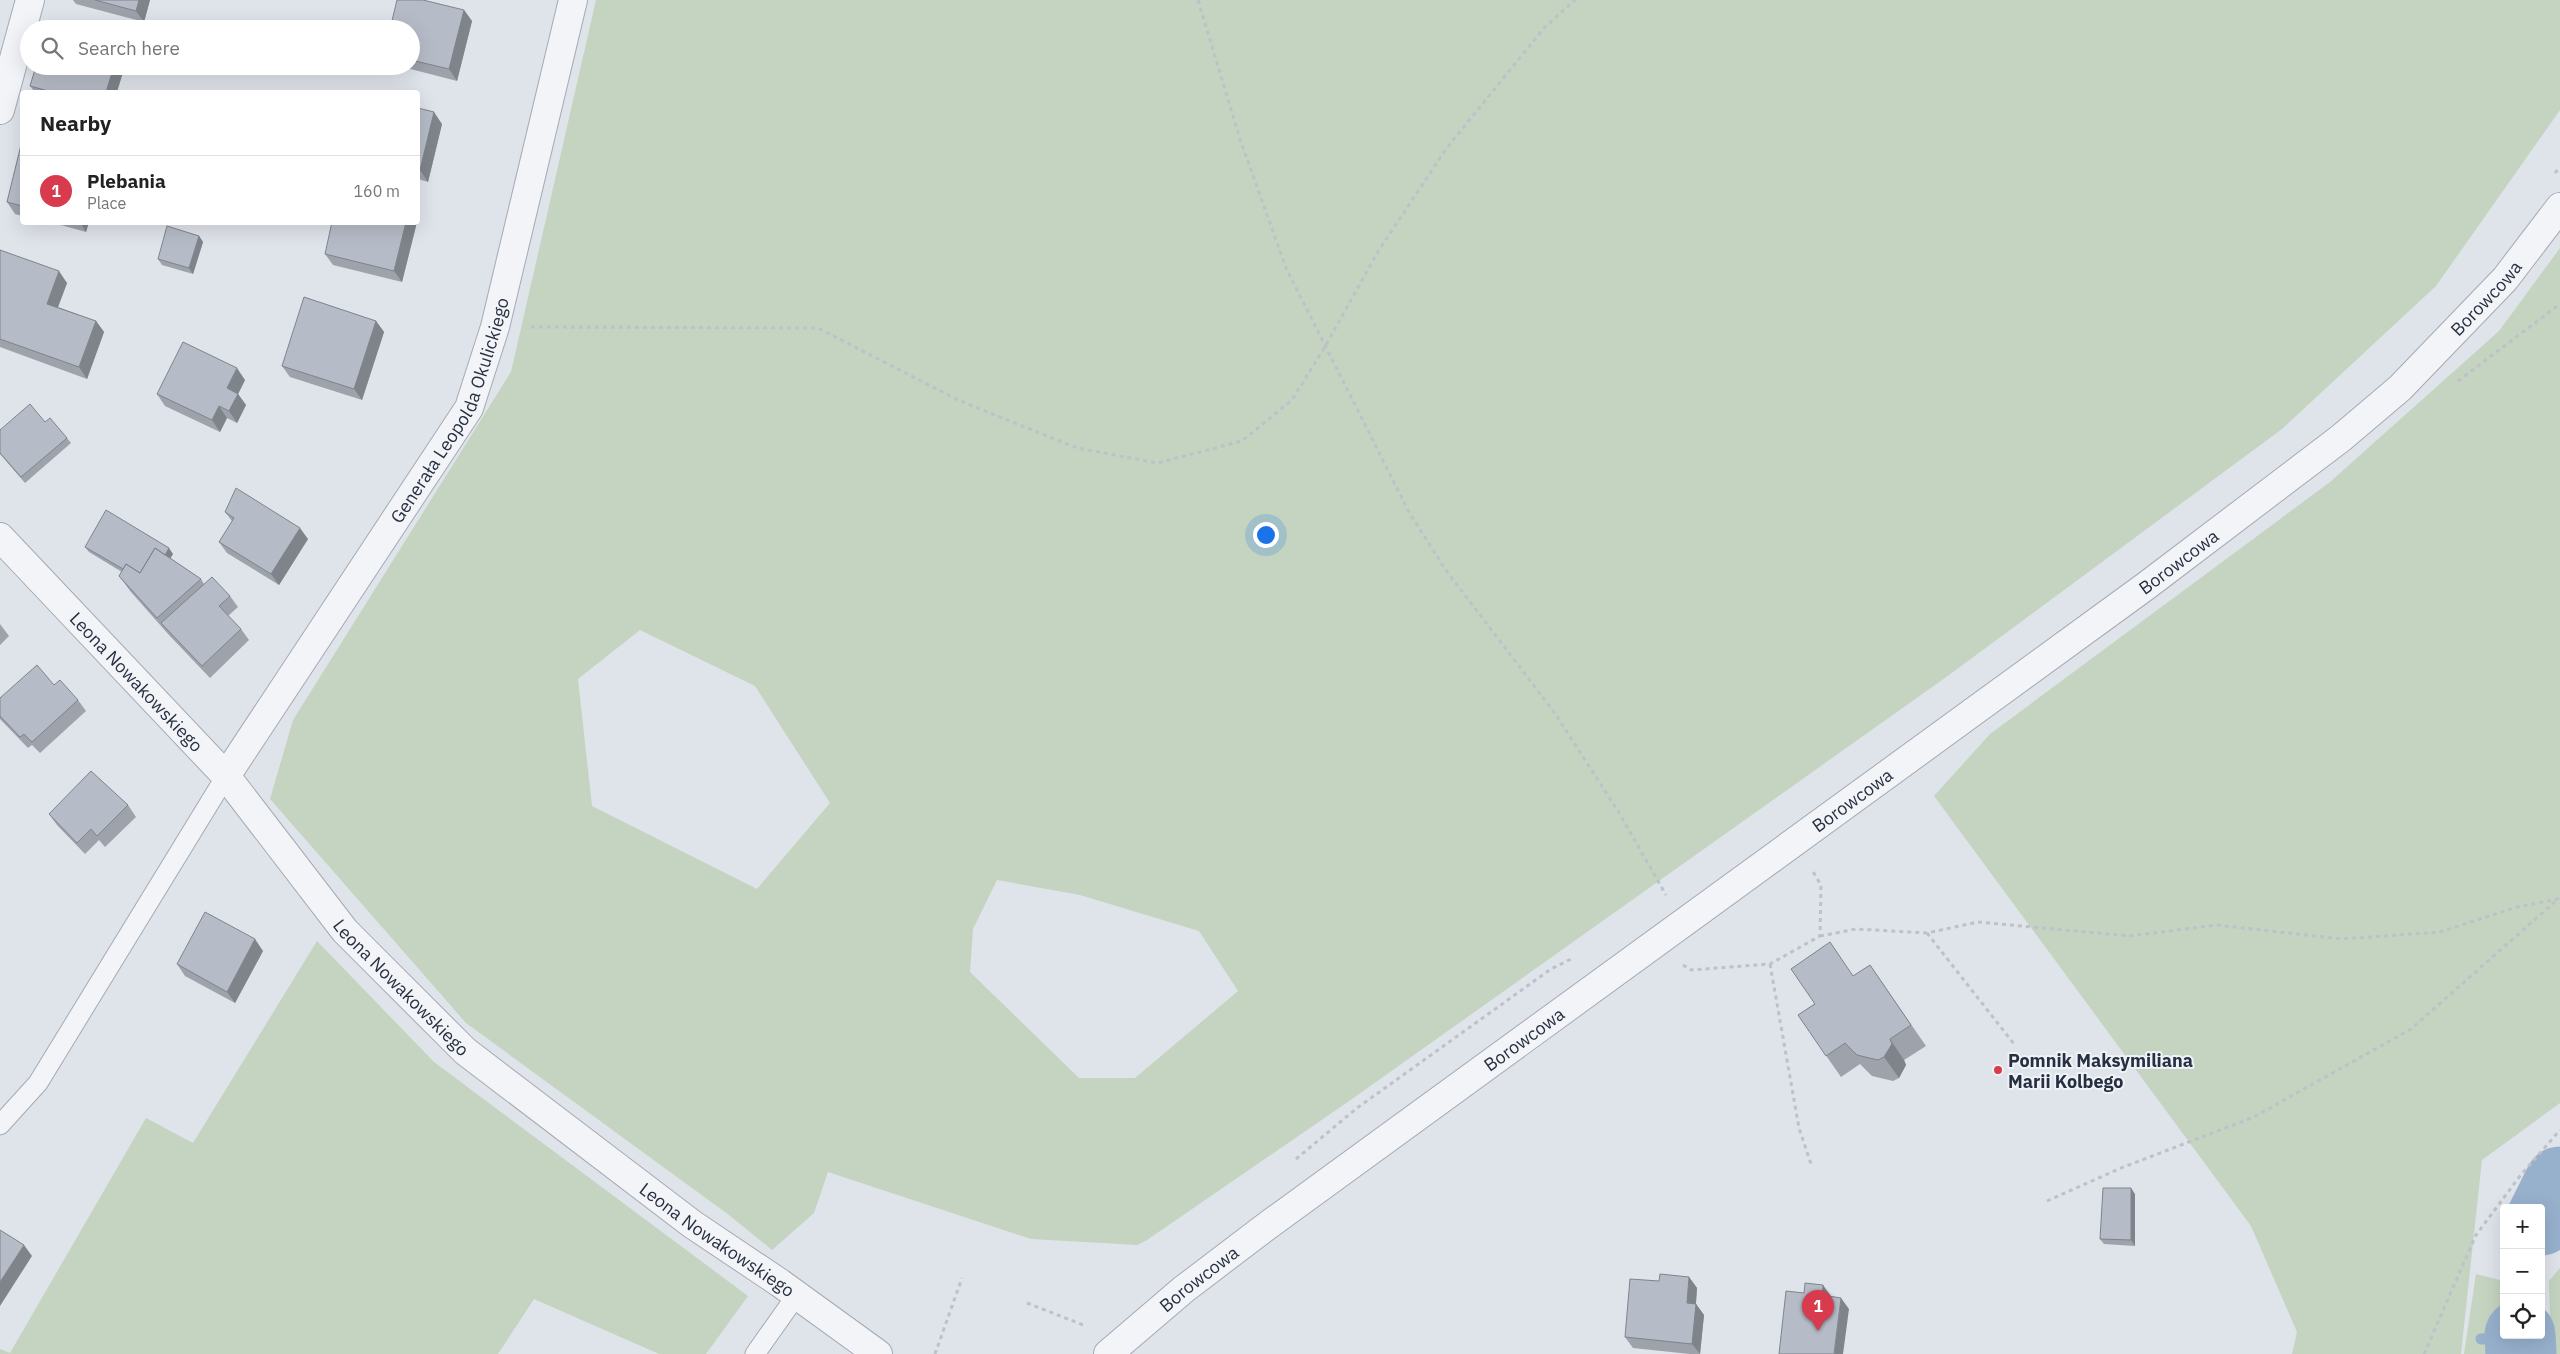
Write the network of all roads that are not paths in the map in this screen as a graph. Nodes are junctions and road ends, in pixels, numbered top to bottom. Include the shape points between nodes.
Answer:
1 (30, 0) edge
2 (573, 0) edge
3 (25, 20) edge
4 (20, 37) edge
5 (0, 110) edge
6 (2560, 207) edge
7 (0, 537) edge
8 (226, 776) junction
9 (0, 1125) edge
10 (796, 1296) junction
11 (755, 1354) edge
12 (878, 1354) edge
13 (1108, 1354) edge

1 - 3 street
2 - 8 street, Generała Leopolda Okulickiego via 495,327 469,408
4 - 5 street
6 - 13 street, Borowcowa via 2505,279 2441,348 2341,438 2146,586 1271,1223 1184,1289
7 - 8 street, Leona Nowakowskiego
8 - 9 lane via 38,1083
8 - 10 street, Leona Nowakowskiego via 345,931 465,1051 692,1224
10 - 11 lane
10 - 12 street, Leona Nowakowskiego

